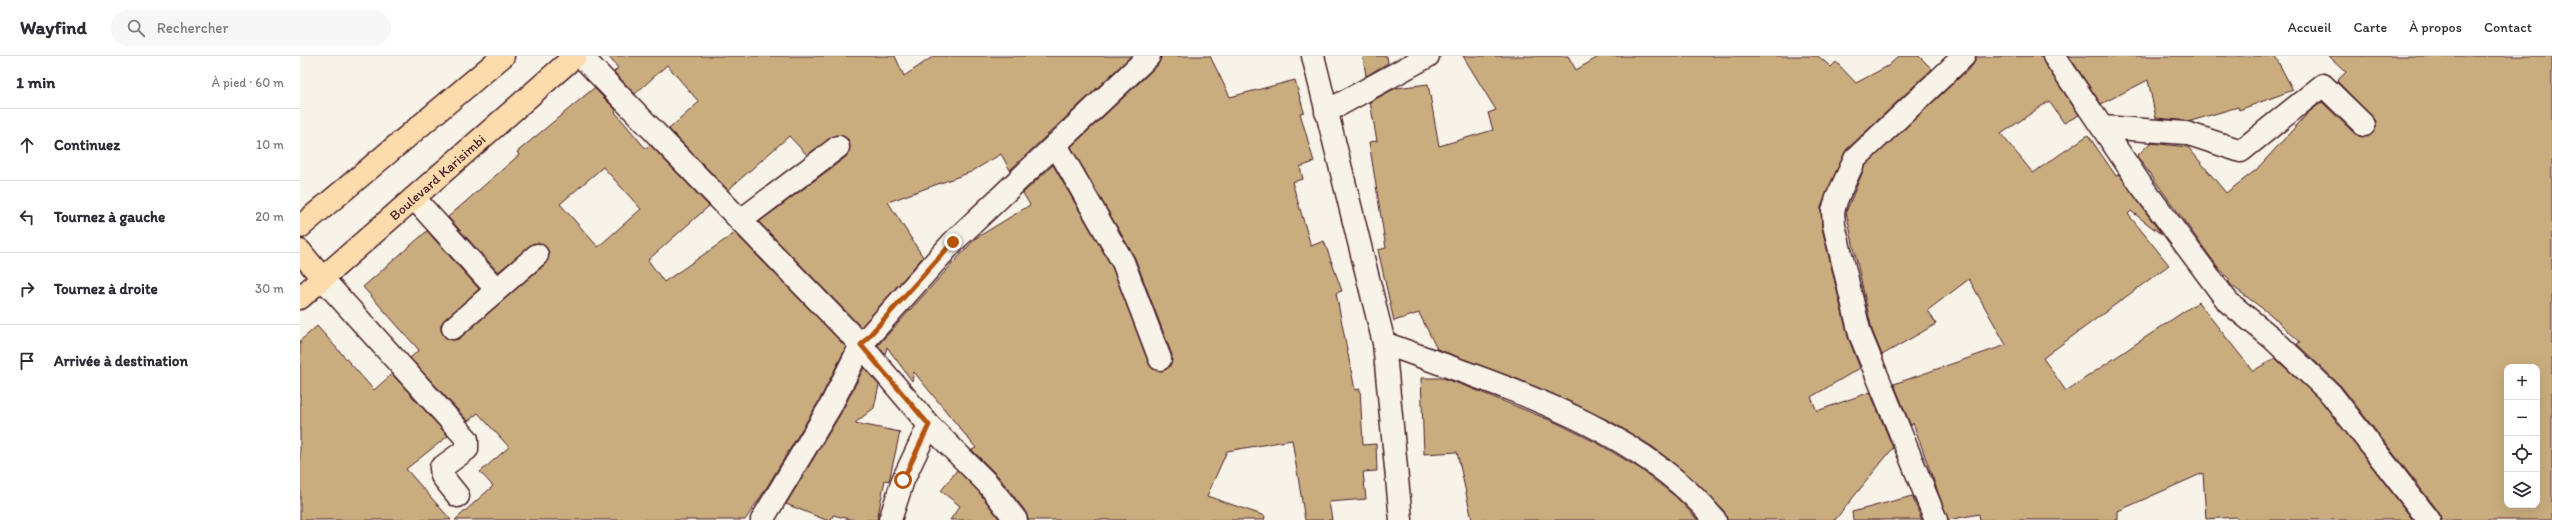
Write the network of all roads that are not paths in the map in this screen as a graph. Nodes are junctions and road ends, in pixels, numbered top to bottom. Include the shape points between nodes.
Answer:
1 (503, 56) edge
2 (575, 56) edge
3 (581, 56) edge
4 (1149, 56) edge
5 (1313, 56) edge
6 (1428, 56) edge
7 (1964, 56) edge
8 (2054, 56) edge
9 (1326, 112) junction
10 (2364, 125) dead end
11 (2103, 127) junction
12 (1056, 145) junction
13 (838, 147) dead end
14 (414, 198) junction
15 (302, 221) edge
16 (740, 221) junction
17 (300, 251) edge
18 (538, 256) dead end
19 (322, 278) junction
20 (496, 289) junction
21 (300, 298) edge
22 (453, 328) dead end
23 (1384, 343) junction
24 (861, 345) junction
25 (1160, 358) dead end
26 (929, 425) junction
27 (458, 496) dead end
28 (762, 520) edge
29 (890, 520) edge
30 (1016, 520) edge
31 (1401, 520) edge
32 (1715, 520) edge
33 (1936, 520) edge
34 (2429, 520) edge

1 - 15 main road
2 - 14 main road, Boulevard Karisimbi
3 - 16 street
4 - 12 street
5 - 9 street
6 - 9 street
7 - 33 street via 1855,159 1836,198 1833,211 1834,225 1860,334
8 - 11 street
9 - 23 street
10 - 11 street via 2323,85 2241,151 2186,133
11 - 34 street via 2141,185 2228,302 2272,338 2331,394
12 - 24 street via 953,242
12 - 25 street via 1123,262
13 - 16 street
14 - 19 main road, Boulevard Karisimbi
14 - 20 street
16 - 24 street
17 - 19 main road
18 - 20 street
19 - 21 main road, Boulevard Karisimbi
19 - 27 street via 467,439 467,449 441,468 440,472
20 - 22 street
23 - 31 street
23 - 32 street via 1525,396 1630,447 1670,476
24 - 26 street
24 - 28 street via 830,408
26 - 29 street via 903,480
26 - 30 street via 988,484

